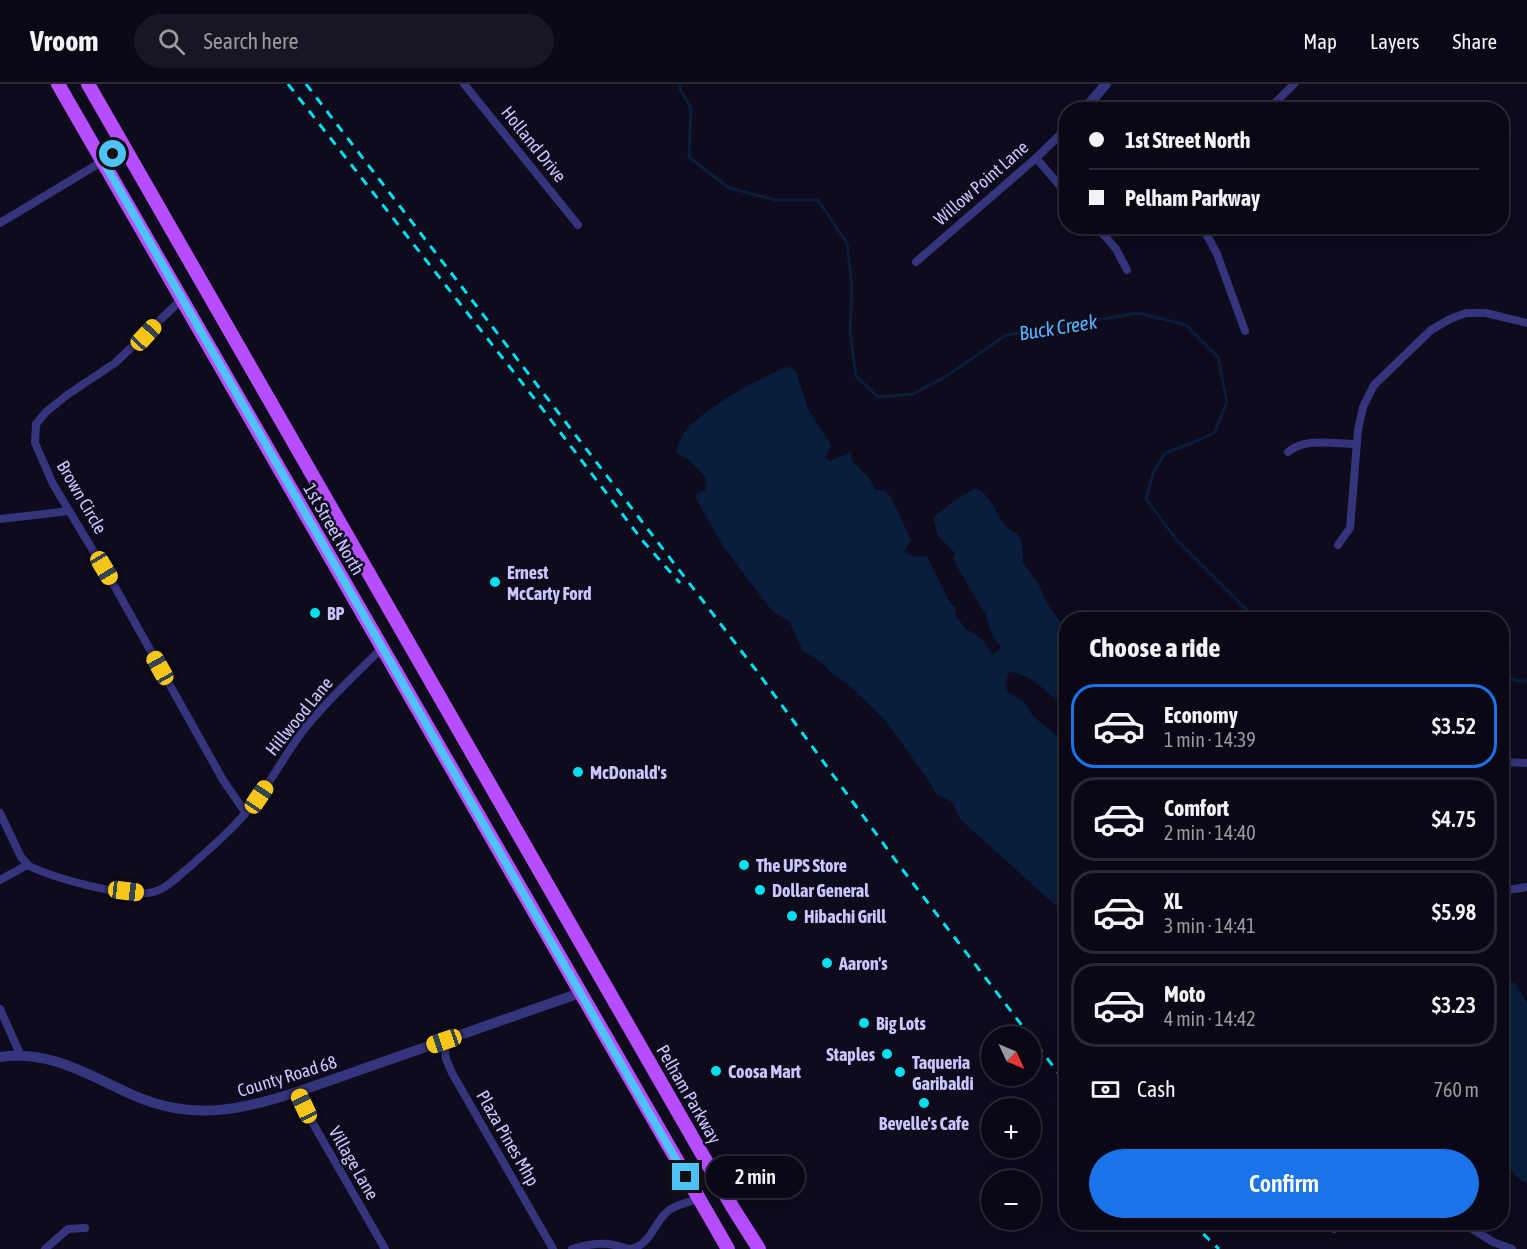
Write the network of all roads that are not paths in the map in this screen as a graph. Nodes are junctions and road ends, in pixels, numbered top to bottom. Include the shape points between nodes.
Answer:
1 (58, 84) edge
2 (88, 84) edge
3 (464, 84) edge
4 (1106, 84) edge
5 (1294, 84) edge
6 (1093, 102) edge
7 (1276, 102) edge
8 (1059, 136) edge
9 (123, 147) junction
10 (1036, 158) junction
11 (103, 161) junction
12 (1059, 185) edge
13 (0, 223) edge
14 (578, 225) dead end
15 (1103, 234) edge
16 (1206, 234) edge
17 (916, 261) dead end
18 (1127, 270) dead end
19 (204, 287) junction
20 (182, 299) junction
21 (1527, 323) edge
22 (1245, 331) dead end
23 (280, 417) junction
24 (257, 431) junction
25 (1357, 444) junction
26 (1288, 452) dead end
27 (69, 511) junction
28 (0, 519) edge
29 (1338, 545) dead end
30 (355, 548) junction
31 (331, 560) junction
32 (402, 631) junction
33 (382, 648) junction
34 (474, 756) junction
35 (1509, 762) edge
36 (1527, 763) edge
37 (452, 770) junction
38 (245, 812) junction
39 (0, 813) edge
40 (27, 864) junction
41 (538, 868) junction
42 (0, 880) edge
43 (515, 880) junction
44 (1527, 887) edge
45 (1509, 890) edge
46 (607, 987) junction
47 (580, 993) junction
48 (0, 1009) edge
49 (444, 1041) junction
50 (21, 1056) junction
51 (0, 1057) edge
52 (297, 1092) junction
53 (698, 1198) junction
54 (740, 1219) junction
55 (85, 1228) dead end
56 (1471, 1230) edge
57 (720, 1234) junction
58 (1491, 1246) edge
59 (45, 1249) edge
60 (385, 1249) edge
61 (553, 1249) edge
62 (572, 1249) edge
63 (629, 1249) edge
64 (728, 1249) edge
65 (759, 1249) edge
66 (1512, 1249) edge

1 - 11 main road, 1st Street North
2 - 9 main road, 1st Street North
3 - 14 street, Holland Drive
4 - 6 street
5 - 7 street
8 - 10 street, Willow Point Lane
9 - 11 main road
9 - 19 main road, 1st Street North
10 - 12 street
10 - 17 street, Willow Point Lane
11 - 13 street
11 - 20 main road, 1st Street North
15 - 18 street
16 - 22 street
19 - 20 main road
19 - 23 main road, 1st Street North
20 - 24 main road, 1st Street North
20 - 27 street, Brown Circle via 115,363 54,404 36,424 37,452
21 - 25 street via 1477,313 1450,319 1431,330 1368,393 1359,420
23 - 24 main road
23 - 30 main road, 1st Street North
24 - 31 main road, 1st Street North
25 - 26 street via 1305,443
25 - 29 street via 1350,528
27 - 28 street
27 - 38 street, Brown Circle
30 - 31 main road
30 - 32 main road, 1st Street North
31 - 33 main road, 1st Street North
32 - 33 main road
32 - 34 main road, 1st Street North
33 - 37 main road, 1st Street North
33 - 38 street, Hillwood Lane via 306,728
34 - 37 main road
34 - 41 main road, 1st Street North
35 - 36 street
37 - 43 main road, 1st Street North
38 - 40 street, Hillwood Lane via 177,878 155,892 95,886
39 - 40 street
40 - 42 street
41 - 43 main road
41 - 46 main road, 1st Street North
43 - 47 main road, 1st Street North
44 - 45 street
46 - 47 main road
46 - 54 main road, Pelham Parkway
47 - 49 street, County Road 68
47 - 53 main road
48 - 50 street
49 - 52 street, County Road 68
49 - 61 street, Plaza Pines Mhp via 452,1073
50 - 51 street, County Road 68
50 - 52 street, County Road 68 via 63,1063 137,1097 176,1108 231,1110
52 - 60 street, Village Lane
53 - 57 main road
53 - 63 street via 666,1212 653,1234 637,1248
54 - 57 main road
54 - 65 main road, Pelham Parkway
55 - 59 street via 68,1229
56 - 58 street
57 - 64 main road
58 - 66 street
62 - 63 street via 607,1242

